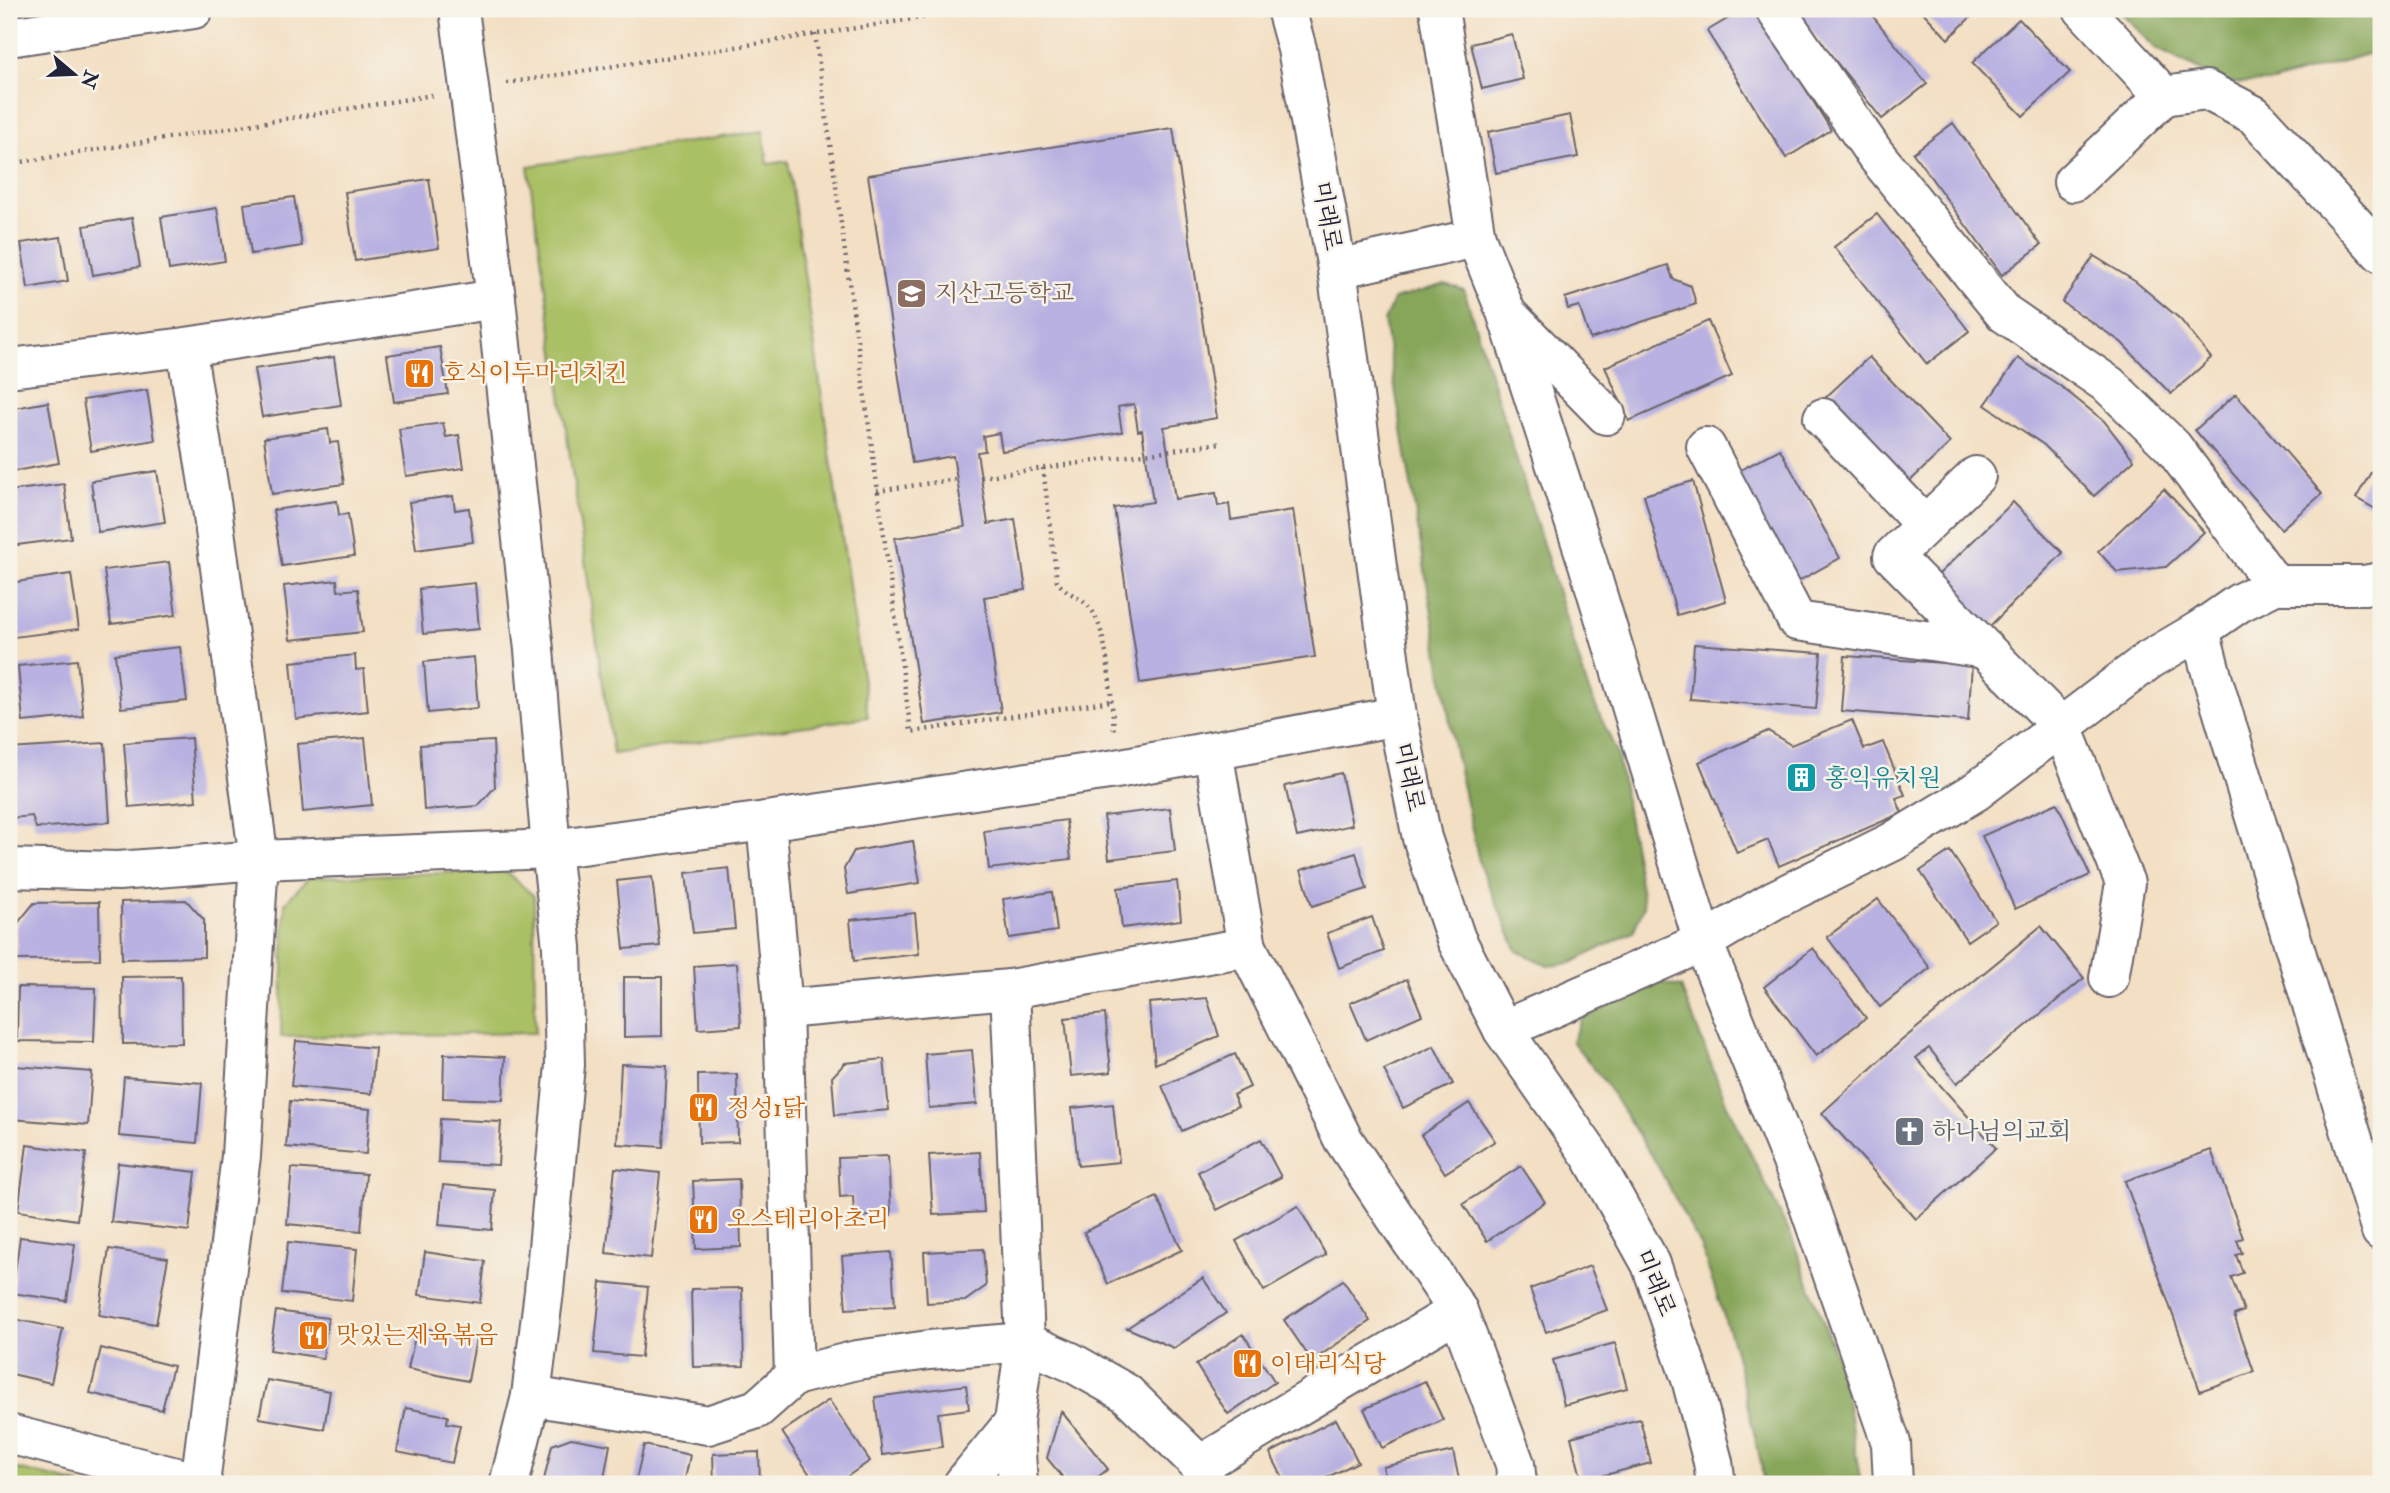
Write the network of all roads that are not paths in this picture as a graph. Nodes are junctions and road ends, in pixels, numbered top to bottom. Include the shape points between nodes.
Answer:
1 (194, 9) edge
2 (459, 9) edge
3 (1286, 9) edge
4 (1439, 9) edge
5 (1774, 9) edge
6 (2083, 9) edge
7 (9, 37) edge
8 (2164, 96) junction
9 (2073, 182) dead end
10 (1476, 238) junction
11 (2381, 253) edge
12 (1337, 269) junction
13 (496, 299) junction
14 (1506, 312) junction
15 (186, 347) junction
16 (9, 368) edge
17 (1606, 415) dead end
18 (1823, 418) dead end
19 (1706, 447) dead end
20 (1976, 476) dead end
21 (1925, 525) junction
22 (2381, 582) edge
23 (2275, 585) junction
24 (2200, 630) junction
25 (1985, 649) junction
26 (1397, 716) junction
27 (2062, 727) junction
28 (1213, 751) junction
29 (766, 821) junction
30 (551, 849) junction
31 (260, 860) junction
32 (9, 868) edge
33 (1703, 942) junction
34 (1247, 947) junction
35 (2109, 978) dead end
36 (1010, 989) junction
37 (783, 1009) junction
38 (1503, 1030) junction
39 (2381, 1231) edge
40 (1458, 1311) junction
41 (1025, 1342) junction
42 (794, 1376) junction
43 (531, 1396) junction
44 (1014, 1422) junction
45 (9, 1434) edge
46 (1203, 1475) edge
47 (201, 1484) edge
48 (509, 1484) edge
49 (963, 1484) edge
50 (1018, 1484) edge
51 (1517, 1484) edge
52 (1716, 1484) edge
53 (1893, 1484) edge

1 - 7 street
2 - 13 street
3 - 12 street, 미래로
4 - 10 street
5 - 23 street via 1875,154 2004,313 2109,385 2172,447
6 - 8 street
8 - 9 street
8 - 11 street via 2206,90 2254,115
10 - 12 street
10 - 14 street
12 - 26 street, 미래로
13 - 15 street
13 - 30 street
14 - 17 street
14 - 33 street
15 - 16 street
15 - 31 street
18 - 21 street
19 - 25 street via 1797,621
20 - 21 street
21 - 25 street via 1893,556
22 - 23 street
23 - 24 street
24 - 27 street via 2149,660
24 - 39 street
25 - 27 street
26 - 28 street
26 - 38 street, 미래로 via 1422,838 1452,926
27 - 33 street via 1975,792 1892,842 1774,900
27 - 35 street via 2125,883
28 - 29 street
28 - 34 street
29 - 30 street
29 - 37 street
30 - 31 street
30 - 43 street via 562,947 565,1065
31 - 32 street via 118,871
31 - 47 street via 241,1156
33 - 38 street
33 - 53 street via 1807,1199 1891,1443
34 - 36 street
34 - 40 street via 1343,1139
36 - 37 street
36 - 41 street
37 - 42 street
38 - 52 street, 미래로 via 1591,1156 1651,1264 1691,1380
40 - 46 street
40 - 51 street via 1515,1464
41 - 42 street via 857,1360
41 - 44 street
41 - 46 street via 1126,1393
42 - 43 street via 757,1409 708,1425
43 - 48 street
44 - 49 street
44 - 50 street
45 - 47 street

